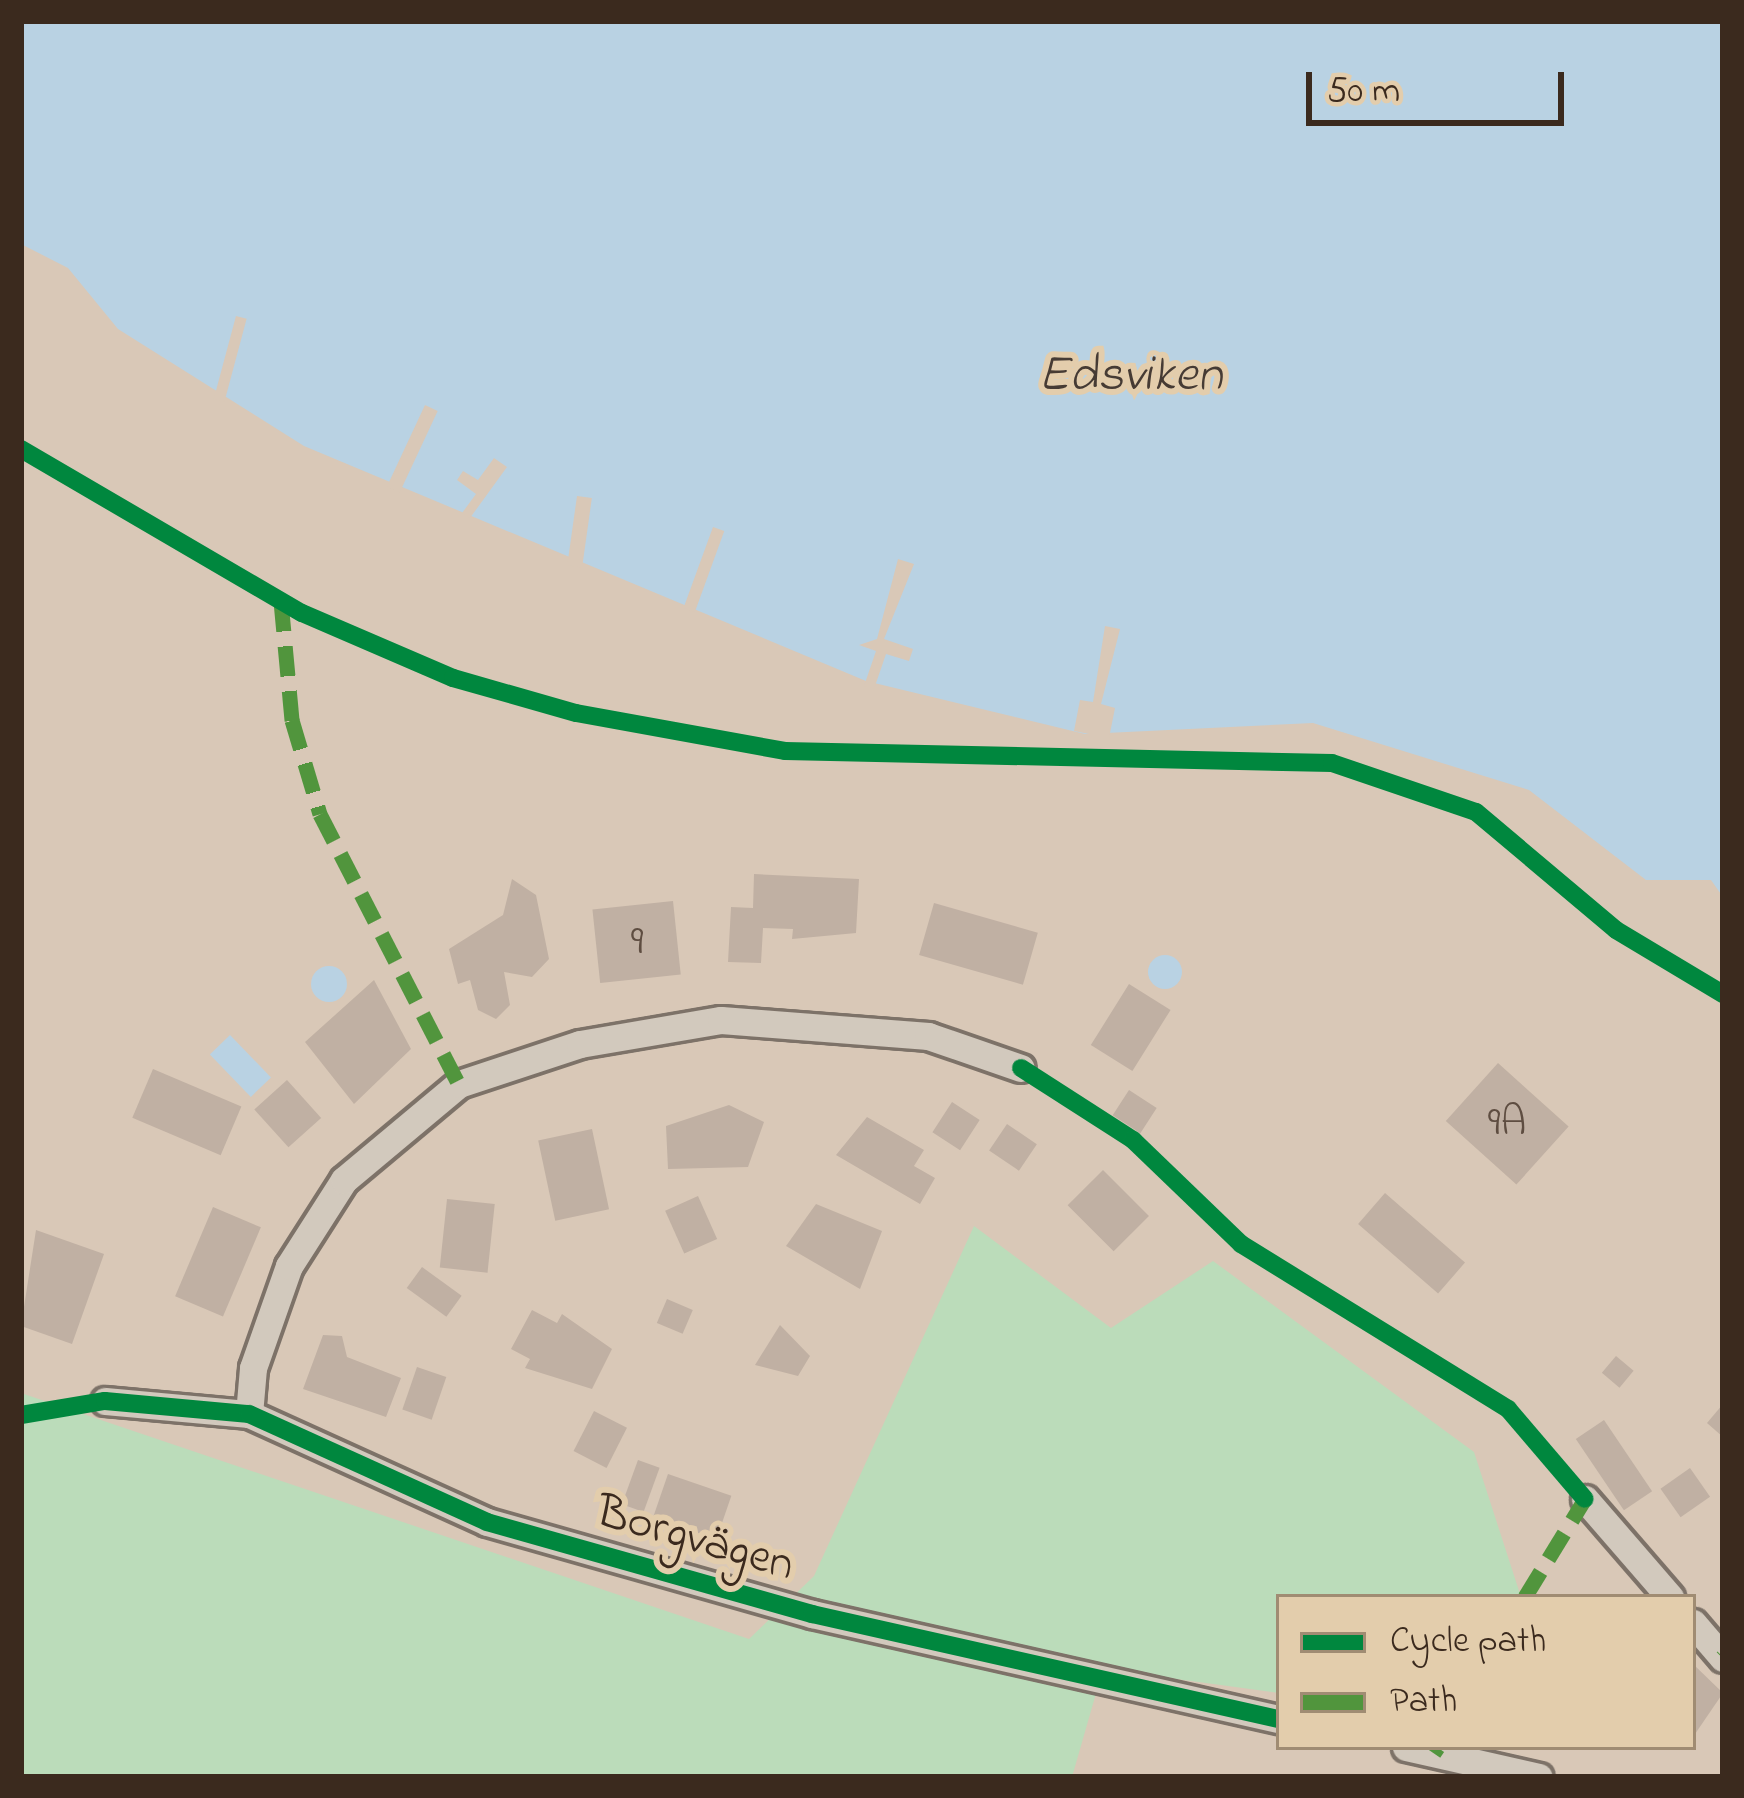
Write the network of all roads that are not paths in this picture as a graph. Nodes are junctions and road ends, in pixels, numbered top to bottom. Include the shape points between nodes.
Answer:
1 (1021, 1067) dead end
2 (105, 1401) dead end
3 (250, 1414) junction
4 (1585, 1498) dead end
5 (1667, 1594) edge
6 (1696, 1626) edge
7 (1723, 1658) edge
8 (1276, 1717) edge
9 (1419, 1750) edge
10 (1539, 1777) edge

1 - 3 street via 928,1036 721,1019 580,1044 459,1084 344,1180 289,1266 253,1368
2 - 3 street, Borgvägen
3 - 8 street, Borgvägen via 487,1522 812,1614
4 - 5 street
6 - 7 street
9 - 10 street

